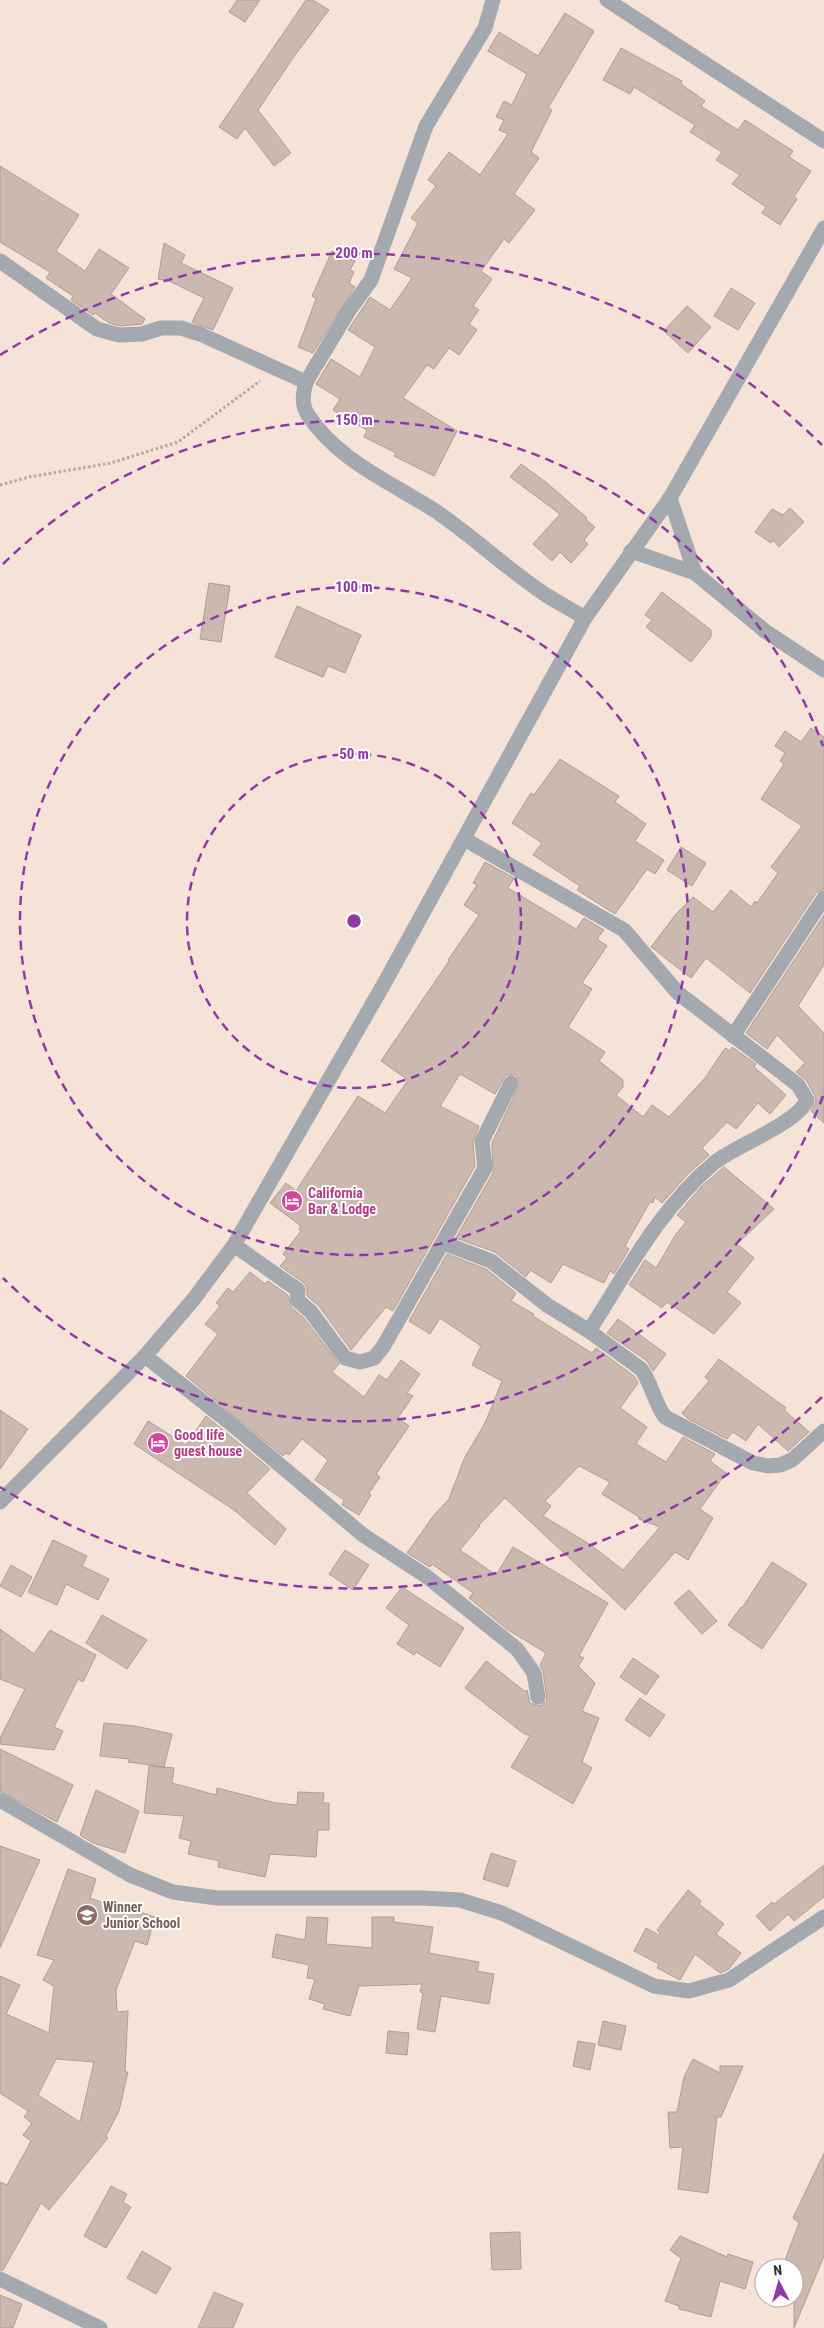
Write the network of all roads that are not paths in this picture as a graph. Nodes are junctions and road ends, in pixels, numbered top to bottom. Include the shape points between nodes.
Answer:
1 (493, 0) edge
2 (607, 0) edge
3 (824, 141) edge
4 (824, 228) edge
5 (0, 261) edge
6 (306, 382) junction
7 (670, 498) junction
8 (632, 551) junction
9 (695, 572) junction
10 (585, 618) junction
11 (824, 670) edge
12 (464, 839) junction
13 (824, 898) edge
14 (733, 1036) junction
15 (511, 1083) dead end
16 (443, 1244) junction
17 (234, 1245) junction
18 (589, 1331) junction
19 (145, 1356) junction
20 (824, 1431) edge
21 (0, 1502) edge
22 (538, 1696) dead end
23 (0, 1800) edge
24 (824, 1918) edge
25 (0, 2279) edge
26 (100, 2328) edge

1 - 6 street via 485,28 426,126 371,280
2 - 3 street
4 - 7 street
5 - 6 street via 98,329 119,335 181,328
6 - 10 street via 303,399 308,415 339,451 437,512 545,594
7 - 8 street
7 - 9 street
8 - 9 street
8 - 10 street
9 - 11 street via 766,630
10 - 12 street
12 - 14 street via 624,930 678,992
12 - 17 street
13 - 14 street
14 - 18 street via 798,1085 807,1100 805,1107 699,1176 659,1221
15 - 16 street via 482,1141 485,1168
16 - 17 street via 383,1347 374,1358 360,1362 345,1358 311,1312 297,1300 298,1290
16 - 18 street via 492,1261 547,1305
17 - 19 street
18 - 20 street via 641,1368 665,1417 753,1463 780,1465 792,1460
19 - 21 street
19 - 22 street via 229,1422 362,1535 426,1576 517,1649 534,1673
23 - 24 street via 130,1875 174,1892 218,1898 460,1900 502,1913 654,1986 689,1992 729,1980
25 - 26 street

